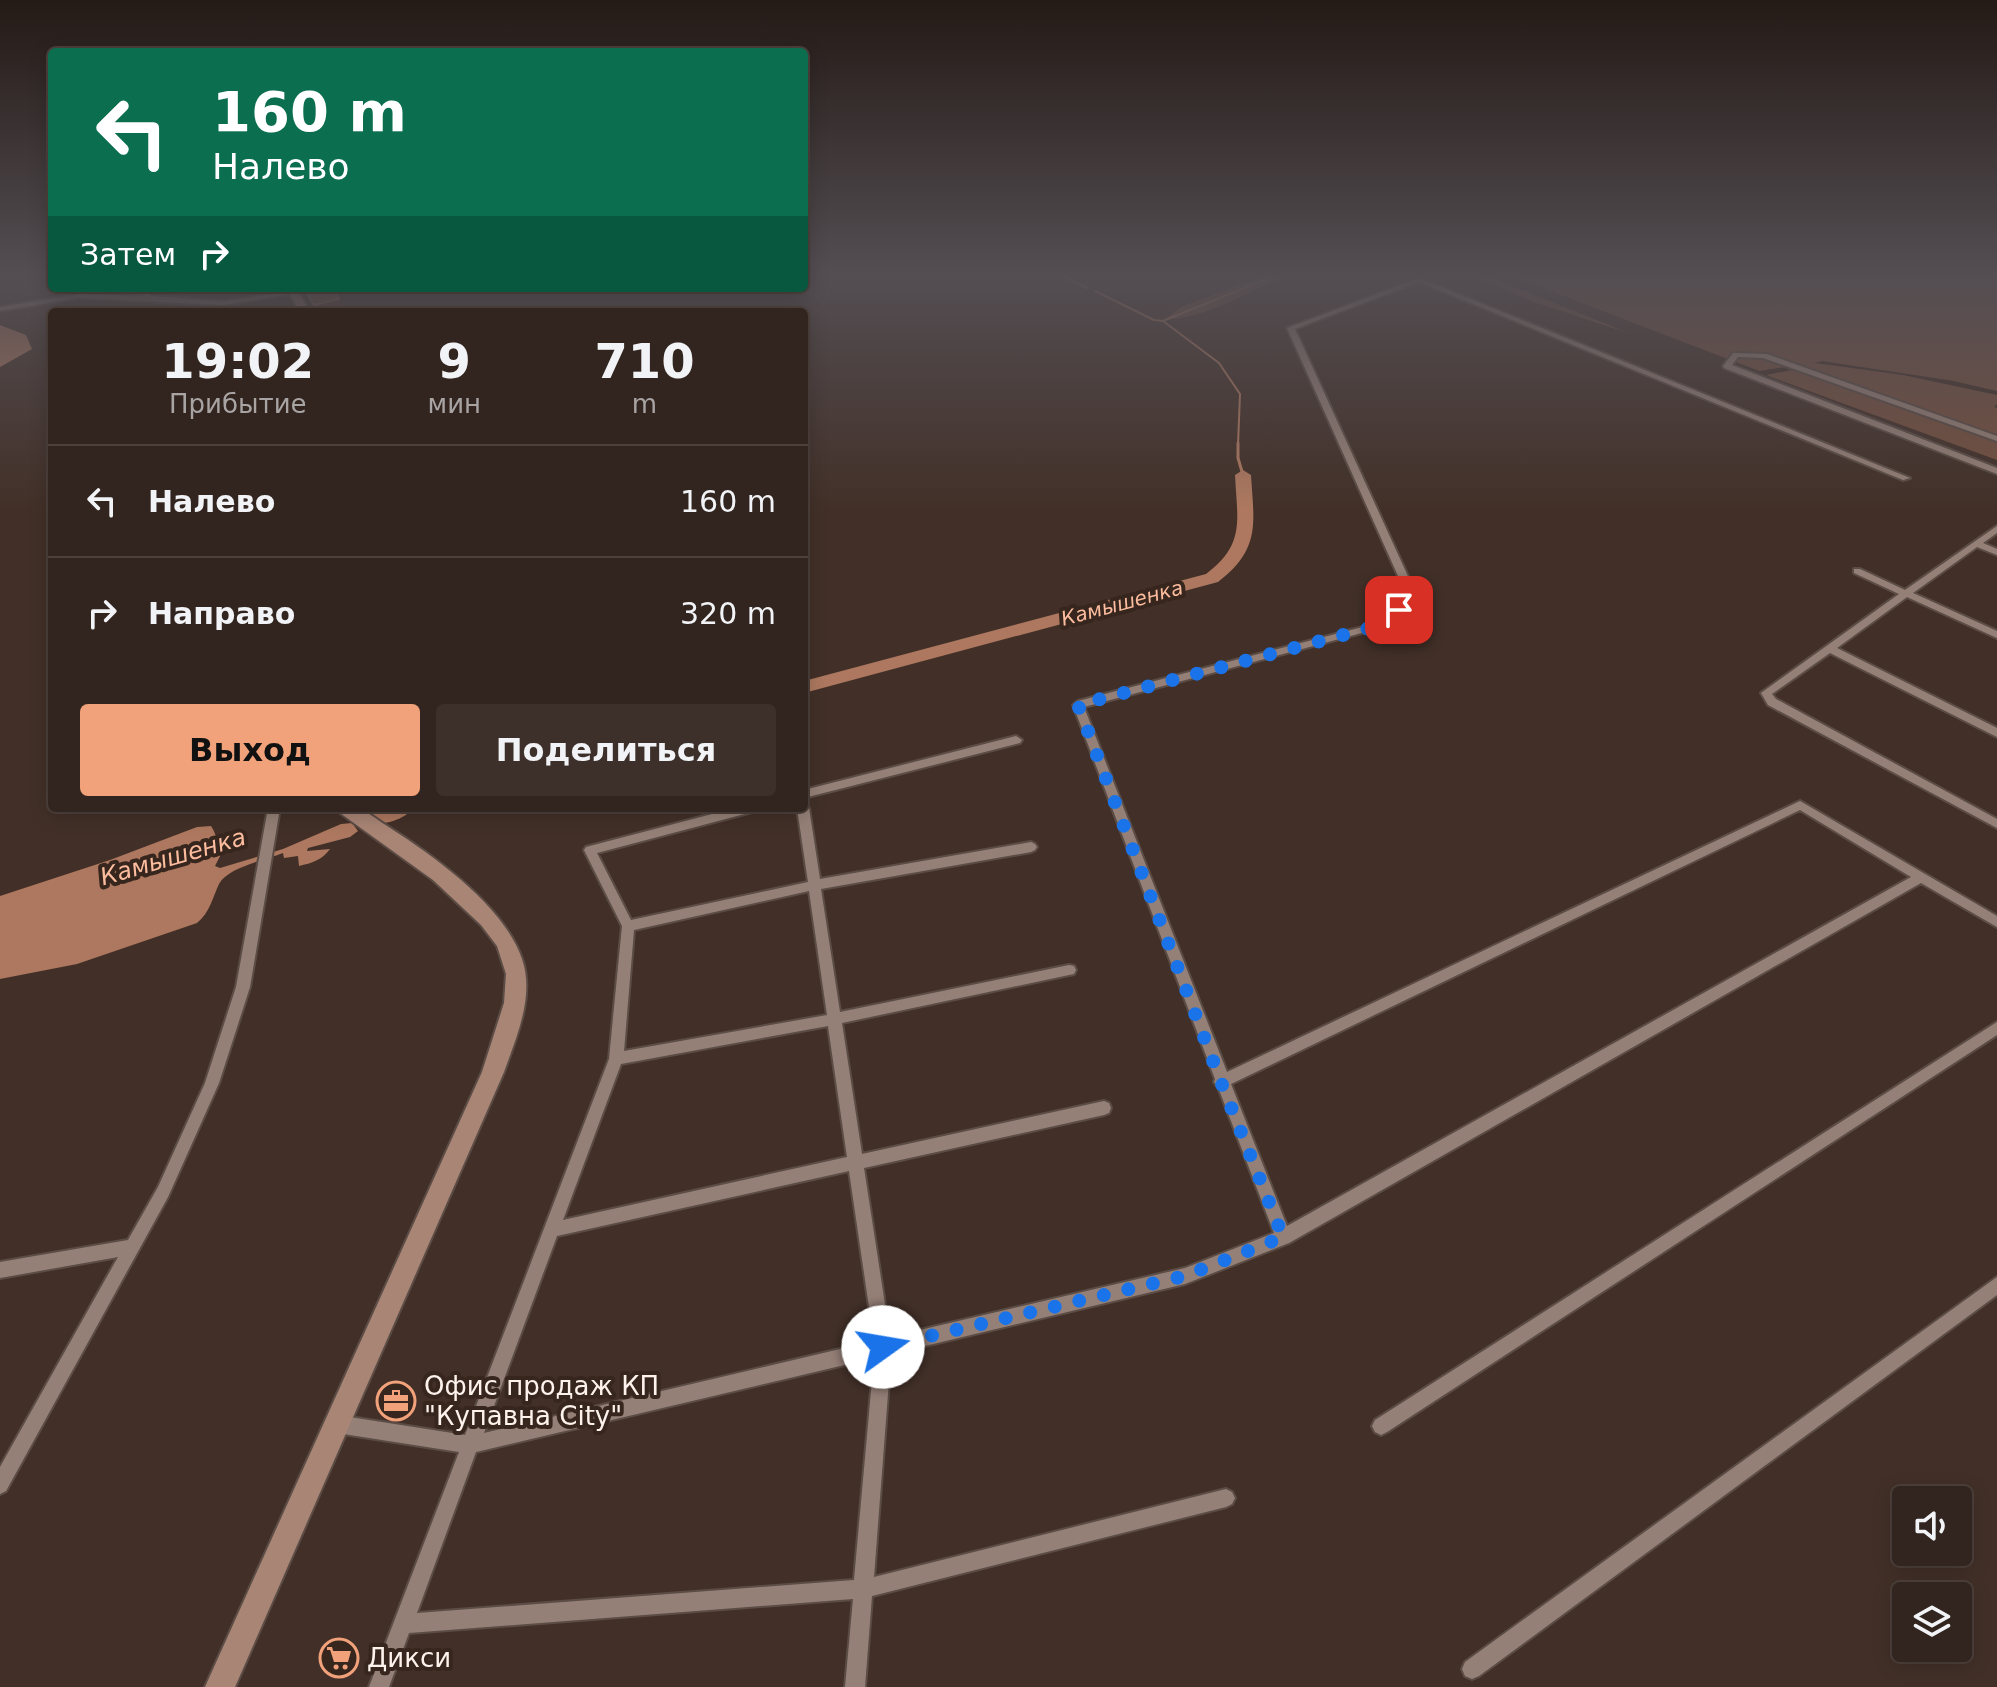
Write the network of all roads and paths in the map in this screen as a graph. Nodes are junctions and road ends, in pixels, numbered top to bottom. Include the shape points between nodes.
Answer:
1 (1302, 352) edge
2 (1595, 352) edge
3 (1997, 439) edge
4 (1997, 471) edge
5 (1906, 478) dead end
6 (1997, 529) edge
7 (1977, 544) junction
8 (1997, 552) edge
9 (1857, 571) dead end
10 (1906, 594) junction
11 (1997, 635) edge
12 (1829, 648) junction
13 (1997, 733) edge
14 (1016, 740) dead end
15 (808, 793) edge
16 (273, 812) edge
17 (348, 812) edge
18 (737, 812) edge
19 (804, 812) edge
20 (1997, 824) edge
21 (1031, 847) dead end
22 (1922, 877) junction
23 (815, 885) junction
24 (1997, 922) edge
25 (628, 926) junction
26 (1069, 970) dead end
27 (835, 1019) junction
28 (1997, 1028) edge
29 (616, 1059) junction
30 (1221, 1082) junction
31 (1104, 1108) dead end
32 (856, 1163) junction
33 (551, 1230) junction
34 (1283, 1237) junction
35 (132, 1247) junction
36 (0, 1270) edge
37 (1997, 1285) edge
38 (883, 1347) junction
39 (337, 1424) junction
40 (1381, 1426) dead end
41 (470, 1445) junction
42 (0, 1485) edge
43 (1226, 1498) dead end
44 (863, 1589) junction
45 (403, 1624) junction
46 (1472, 1669) dead end
47 (220, 1687) edge
48 (379, 1687) edge
49 (855, 1687) edge

1 - 30 street via 1412,596 1385,624 1078,705
2 - 5 street
3 - 4 street via 1764,356 1736,355 1727,366
6 - 7 street
7 - 8 street
7 - 10 street
9 - 10 street
10 - 11 street
10 - 12 street
12 - 13 street
12 - 20 street via 1767,697
14 - 15 street
16 - 35 street via 243,987 222,1058 180,1158
17 - 39 street via 416,857 488,919 509,947 516,986 493,1072
18 - 25 street via 590,850
19 - 23 street
21 - 23 street
22 - 24 street
22 - 30 street via 1800,805
22 - 34 street
23 - 25 street
23 - 27 street
25 - 29 street
26 - 27 street
27 - 29 street
27 - 32 street
28 - 40 street
29 - 33 street
30 - 34 street
31 - 32 street
32 - 33 street
32 - 38 street
33 - 41 street
34 - 38 street via 1185,1276
35 - 36 street
35 - 42 street
37 - 46 street
38 - 41 street
38 - 44 street
39 - 41 street
39 - 47 street
41 - 45 street
43 - 44 street
44 - 45 street
44 - 49 street
45 - 48 street

